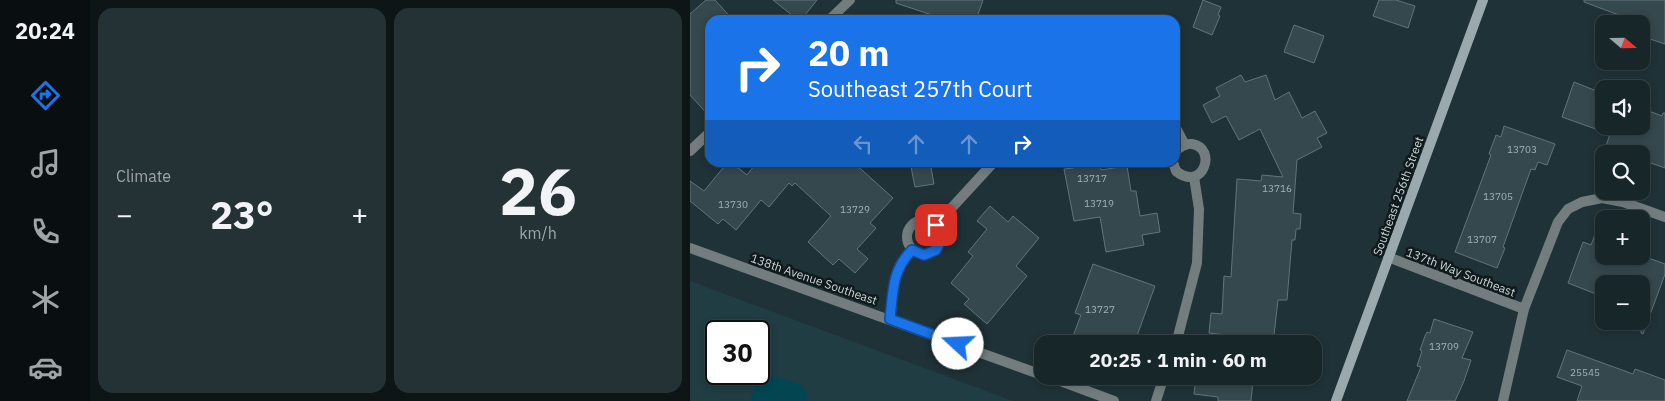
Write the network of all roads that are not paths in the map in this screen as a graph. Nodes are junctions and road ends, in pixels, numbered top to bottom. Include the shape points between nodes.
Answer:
1 (850, 0) edge
2 (1483, 0) edge
3 (834, 15) edge
4 (1180, 136) edge
5 (705, 137) edge
6 (1185, 145) junction
7 (1180, 148) edge
8 (690, 151) edge
9 (989, 167) edge
10 (1175, 167) edge
11 (1194, 177) junction
12 (1665, 217) edge
13 (936, 225) junction
14 (690, 248) edge
15 (912, 250) junction
16 (1388, 257) junction
17 (1524, 310) junction
18 (890, 319) junction
19 (1178, 335) edge
20 (1034, 372) edge
21 (1071, 385) edge
22 (1161, 385) edge
23 (1114, 401) edge
24 (1156, 401) edge
25 (1336, 401) edge
26 (1503, 401) edge

1 - 3 street
2 - 16 main road, Southeast 256th Street
4 - 6 street
5 - 8 street
6 - 7 street
6 - 11 street via 1197,146 1205,156 1204,169
9 - 13 street
10 - 11 street via 1181,175
11 - 19 street via 1199,209 1197,264
12 - 17 street via 1602,198 1568,209 1558,222
13 - 15 street via 941,237 936,250 924,255
13 - 15 street via 923,220 911,225 906,238
14 - 18 street, 138th Avenue Southeast
15 - 18 street via 902,260 894,282
16 - 17 street, 137th Way Southeast
16 - 25 main road, Southeast 256th Street
17 - 26 street
18 - 20 street, 138th Avenue Southeast
21 - 23 street
22 - 24 street

